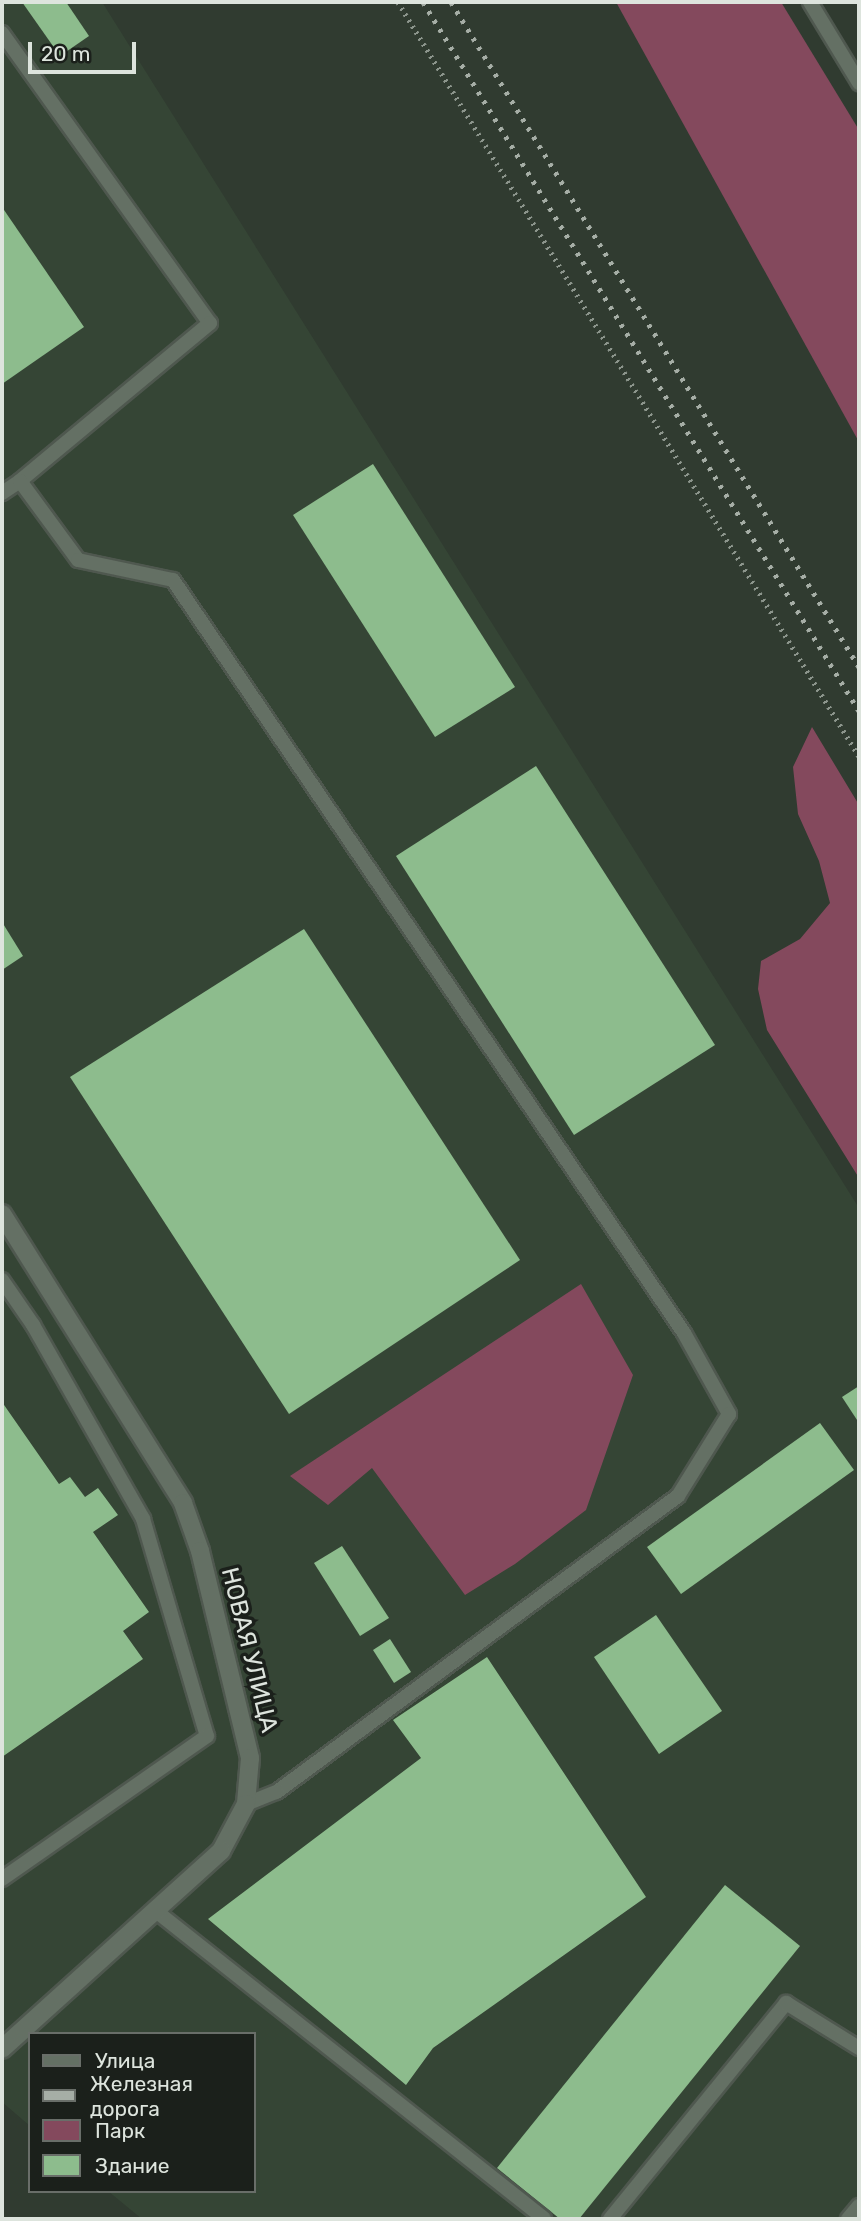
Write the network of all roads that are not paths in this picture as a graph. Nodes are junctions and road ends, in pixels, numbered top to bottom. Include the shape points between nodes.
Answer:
1 (810, 2) edge
2 (2, 33) edge
3 (859, 83) edge
4 (20, 481) junction
5 (2, 493) edge
6 (2, 1214) edge
7 (2, 1280) edge
8 (246, 1804) junction
9 (2, 1879) edge
10 (156, 1911) junction
11 (859, 2048) edge
12 (2, 2049) edge
13 (859, 2206) edge
14 (544, 2219) edge
15 (610, 2219) edge
16 (848, 2219) edge

1 - 3 lane
2 - 4 lane via 210,323
4 - 5 lane
4 - 8 lane via 78,560 173,580 684,1333 729,1414 678,1496 276,1792
6 - 8 street, НОВАЯ УЛИЦА via 183,1503 200,1550 250,1758
7 - 9 lane via 33,1325 143,1519 207,1736
8 - 10 street, НОВАЯ УЛИЦА via 221,1851
10 - 12 street, НОВАЯ УЛИЦА
10 - 14 lane
11 - 15 lane via 786,2003
13 - 16 lane

